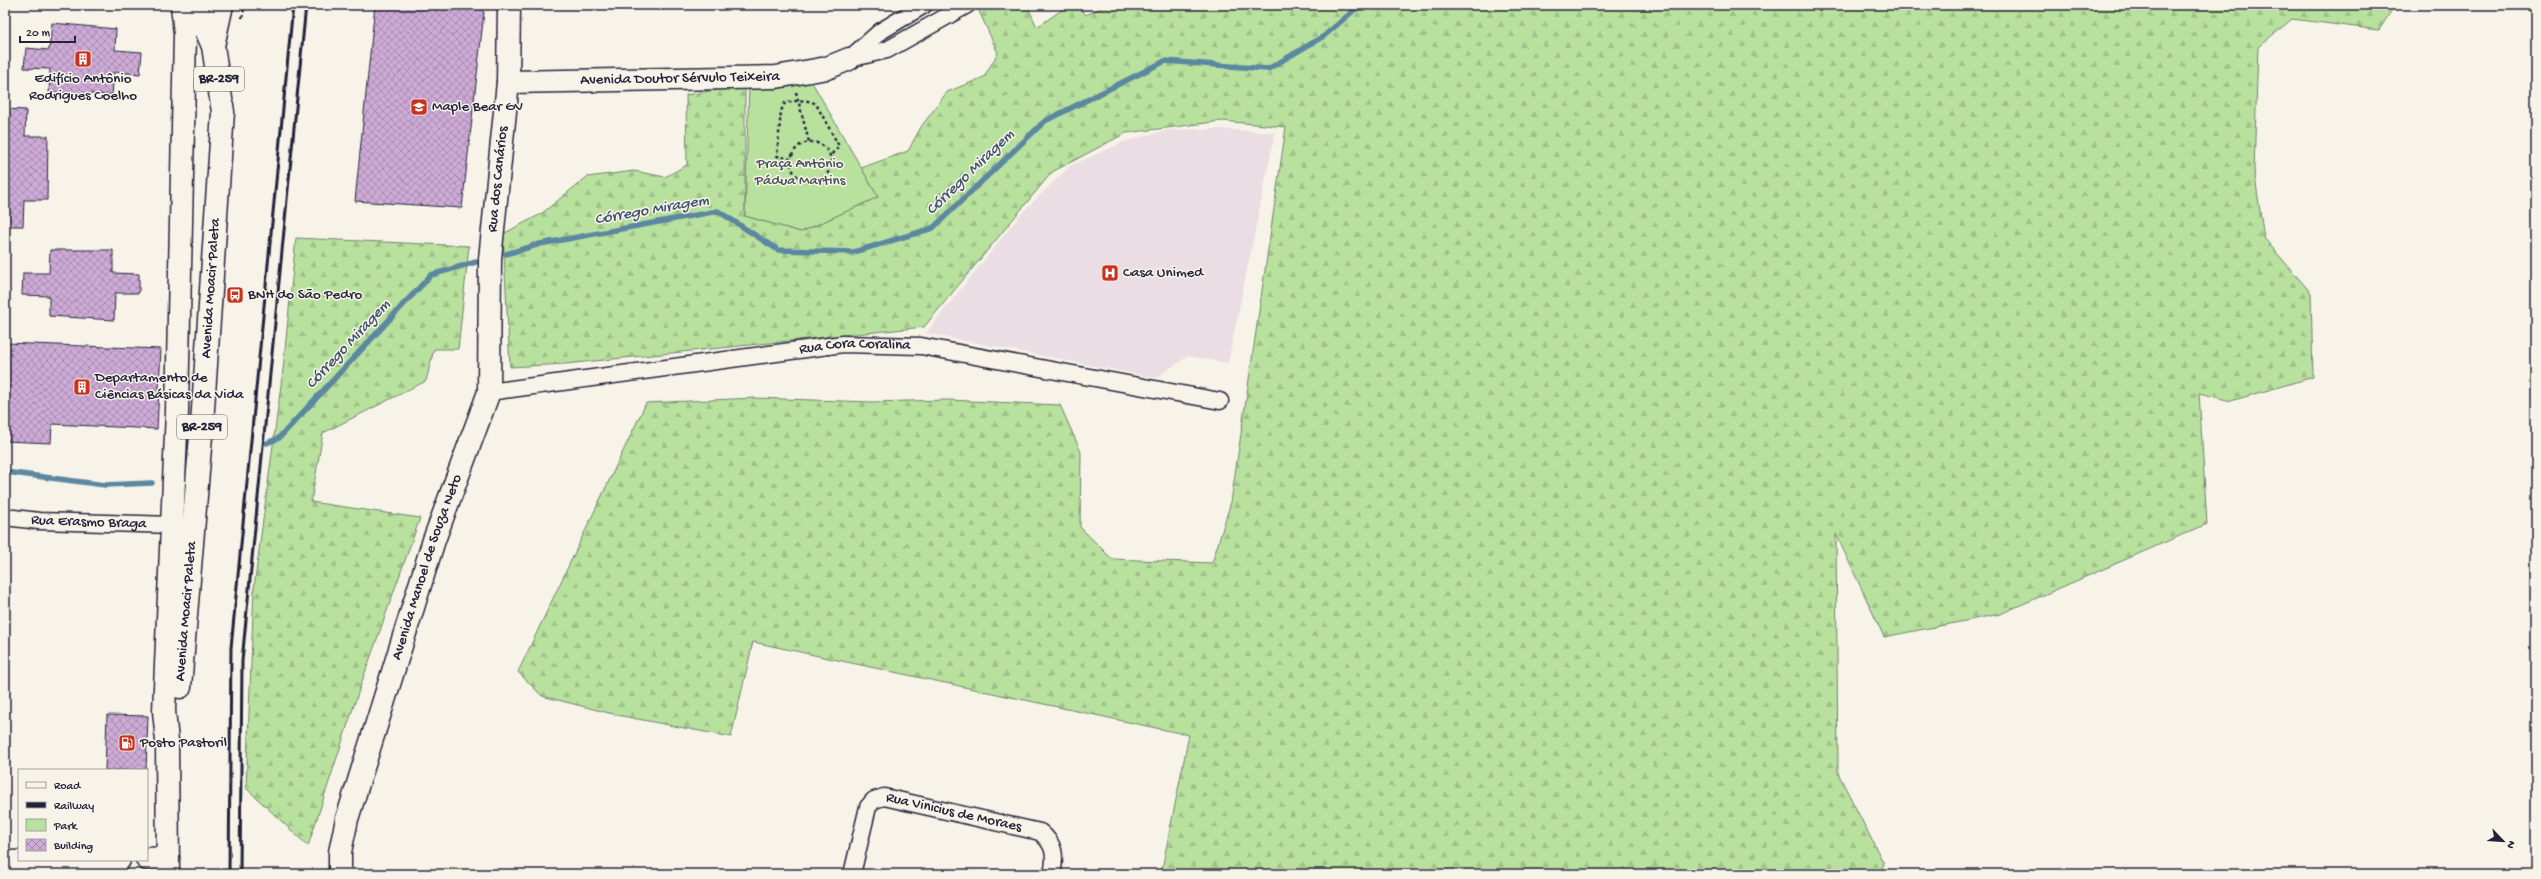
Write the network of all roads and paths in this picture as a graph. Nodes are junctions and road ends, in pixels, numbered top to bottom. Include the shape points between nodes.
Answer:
1 (182, 5) edge
2 (195, 5) edge
3 (222, 5) edge
4 (509, 5) edge
5 (924, 5) edge
6 (967, 5) edge
7 (213, 46) junction
8 (849, 59) junction
9 (791, 75) junction
10 (508, 82) junction
11 (798, 100) junction
12 (809, 142) junction
13 (830, 156) junction
14 (791, 159) junction
15 (214, 234) junction
16 (179, 236) junction
17 (490, 259) joint
18 (489, 392) junction
19 (1220, 400) dead end
20 (5, 517) edge
21 (173, 525) junction
22 (167, 741) junction
23 (62, 861) edge
24 (5, 862) edge
25 (161, 864) edge
26 (340, 874) edge
27 (852, 874) edge
28 (1052, 874) edge

1 - 16 main road, Avenida Moacir Paleta / BR-259 via 185,34
2 - 7 main road, Avenida Moacir Paleta / BR-259
3 - 7 main road
4 - 10 main road, Rua dos Canários
5 - 8 street, Avenida Doutor Sérvulo Teixeira via 881,31
6 - 8 street, Avenida Doutor Sérvulo Teixeira via 887,50
7 - 15 main road, Avenida Moacir Paleta / BR-259 via 223,112
8 - 9 main road, Avenida Doutor Sérvulo Teixeira via 827,68
9 - 10 main road, Avenida Doutor Sérvulo Teixeira
9 - 11 path
10 - 17 main road, Rua dos Canários
11 - 12 path
11 - 13 path via 810,100 816,104 840,146
11 - 14 path via 785,103 781,111 777,156
12 - 13 path via 822,145
12 - 14 path via 797,147
13 - 14 path via 830,169 827,175 816,182 797,177 793,172
15 - 16 main road
15 - 22 main road, Avenida Moacir Paleta / BR-259 via 202,424 178,711
16 - 21 main road, Avenida Moacir Paleta / BR-259
17 - 18 main road, Avenida Manoel de Souza Neto
18 - 19 street, Rua Cora Coralina via 843,344 879,344 922,346
18 - 26 main road, Avenida Manoel de Souza Neto via 434,540 347,819 340,852
20 - 21 street, Rua Erasmo Braga via 39,521
21 - 22 main road, Avenida Moacir Paleta / BR-259 via 164,711
22 - 25 main road, Avenida Moacir Paleta / BR-259
23 - 24 main road
27 - 28 street, Rua Vinicius de Moraes via 868,807 874,800 884,798 1040,832 1054,849

